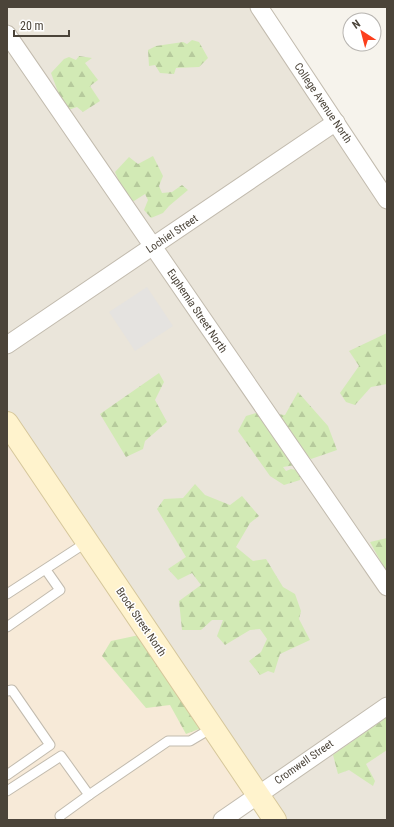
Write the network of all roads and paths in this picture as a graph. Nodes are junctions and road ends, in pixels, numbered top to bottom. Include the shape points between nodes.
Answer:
1 (259, 7) edge
2 (7, 34) edge
3 (336, 122) junction
4 (386, 196) edge
5 (153, 246) junction
6 (7, 345) edge
7 (7, 423) edge
8 (87, 542) junction
9 (46, 570) junction
10 (387, 587) edge
11 (7, 594) edge
12 (7, 627) edge
13 (7, 691) edge
14 (387, 706) edge
15 (212, 728) junction
16 (7, 775) edge
17 (7, 791) edge
18 (258, 794) junction
19 (89, 796) junction
20 (60, 816) dead end
21 (222, 820) edge
22 (275, 820) edge

1 - 3 street, College Avenue North
2 - 5 street, Euphemia Street North
3 - 4 street, College Avenue North
3 - 5 street, Lochiel Street
5 - 6 street, Lochiel Street
5 - 10 street, Euphemia Street North
7 - 8 main road, Brock Street North
8 - 9 lane
8 - 15 main road, Brock Street North
9 - 11 lane
9 - 12 lane via 60,590
13 - 16 lane via 12,690 50,745
14 - 18 street, Cromwell Street
15 - 18 main road, Brock Street North
15 - 19 lane via 190,741 168,741
17 - 19 lane via 61,756
18 - 21 street, Cromwell Street
18 - 22 main road, Brock Street North
19 - 20 lane

